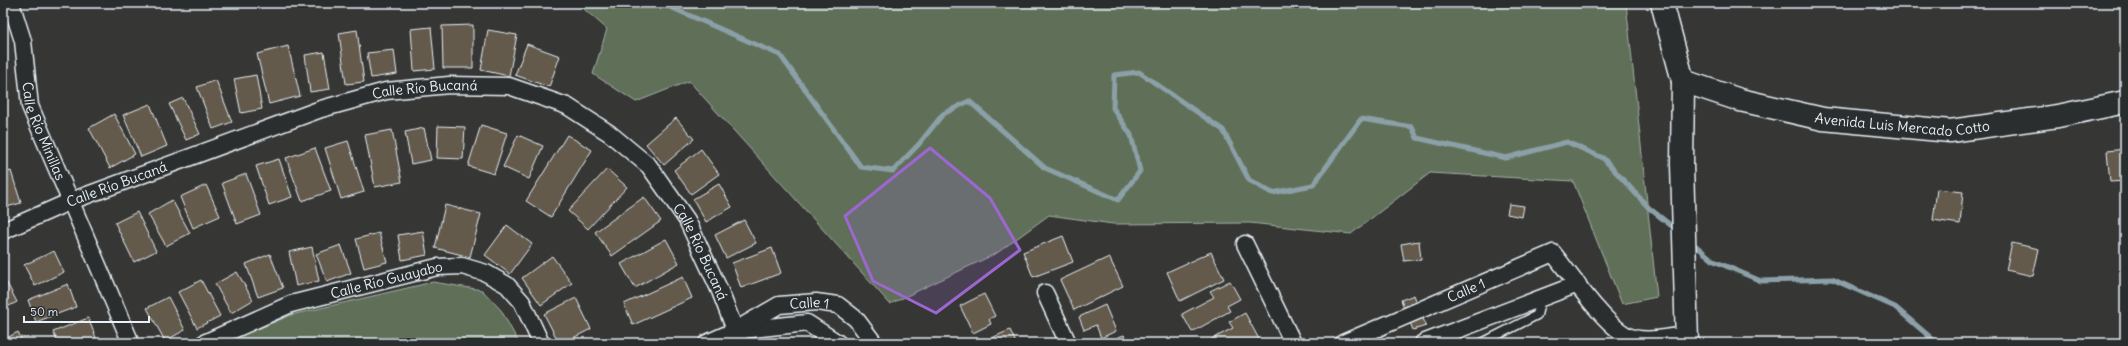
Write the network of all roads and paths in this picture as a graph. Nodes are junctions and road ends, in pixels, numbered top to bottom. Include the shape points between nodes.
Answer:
1 (11, 3) edge
2 (1662, 3) edge
3 (1683, 81) junction
4 (2125, 102) edge
5 (71, 201) junction
6 (3, 232) edge
7 (1245, 244) dead end
8 (1578, 284) junction
9 (1045, 293) dead end
10 (1541, 298) junction
11 (737, 337) edge
12 (1687, 339) edge
13 (131, 343) edge
14 (204, 343) edge
15 (541, 343) edge
16 (707, 343) edge
17 (838, 343) edge
18 (874, 343) edge
19 (1068, 343) edge
20 (1293, 343) edge
21 (1343, 343) edge
22 (1424, 343) edge
23 (1482, 343) edge

1 - 5 street, Calle Río Minillas via 23,41 30,106
2 - 3 street
3 - 4 street, Avenida Luis Mercado Cotto via 1740,100 1823,120 1950,131 2058,116
3 - 12 street via 1682,164
5 - 6 street, Calle Río Bucaná
5 - 11 street, Calle Río Bucaná via 321,109 386,91 449,85 509,86 567,106 609,133 649,166 687,220 720,291
5 - 13 street, Calle Río Minillas
7 - 20 street
8 - 10 street
8 - 12 street, Calle 1 via 1603,316 1626,336 1646,340
8 - 21 street, Calle 1 via 1553,253
9 - 19 street
10 - 22 street
10 - 23 lane via 1537,315
11 - 16 street, Calle 1
11 - 17 street, Calle 1 via 807,323
11 - 18 street, Calle 1 via 779,305 816,302 838,305 856,319
14 - 15 street, Calle Río Guayabo via 292,304 437,267 462,266 486,273 507,285 522,302

